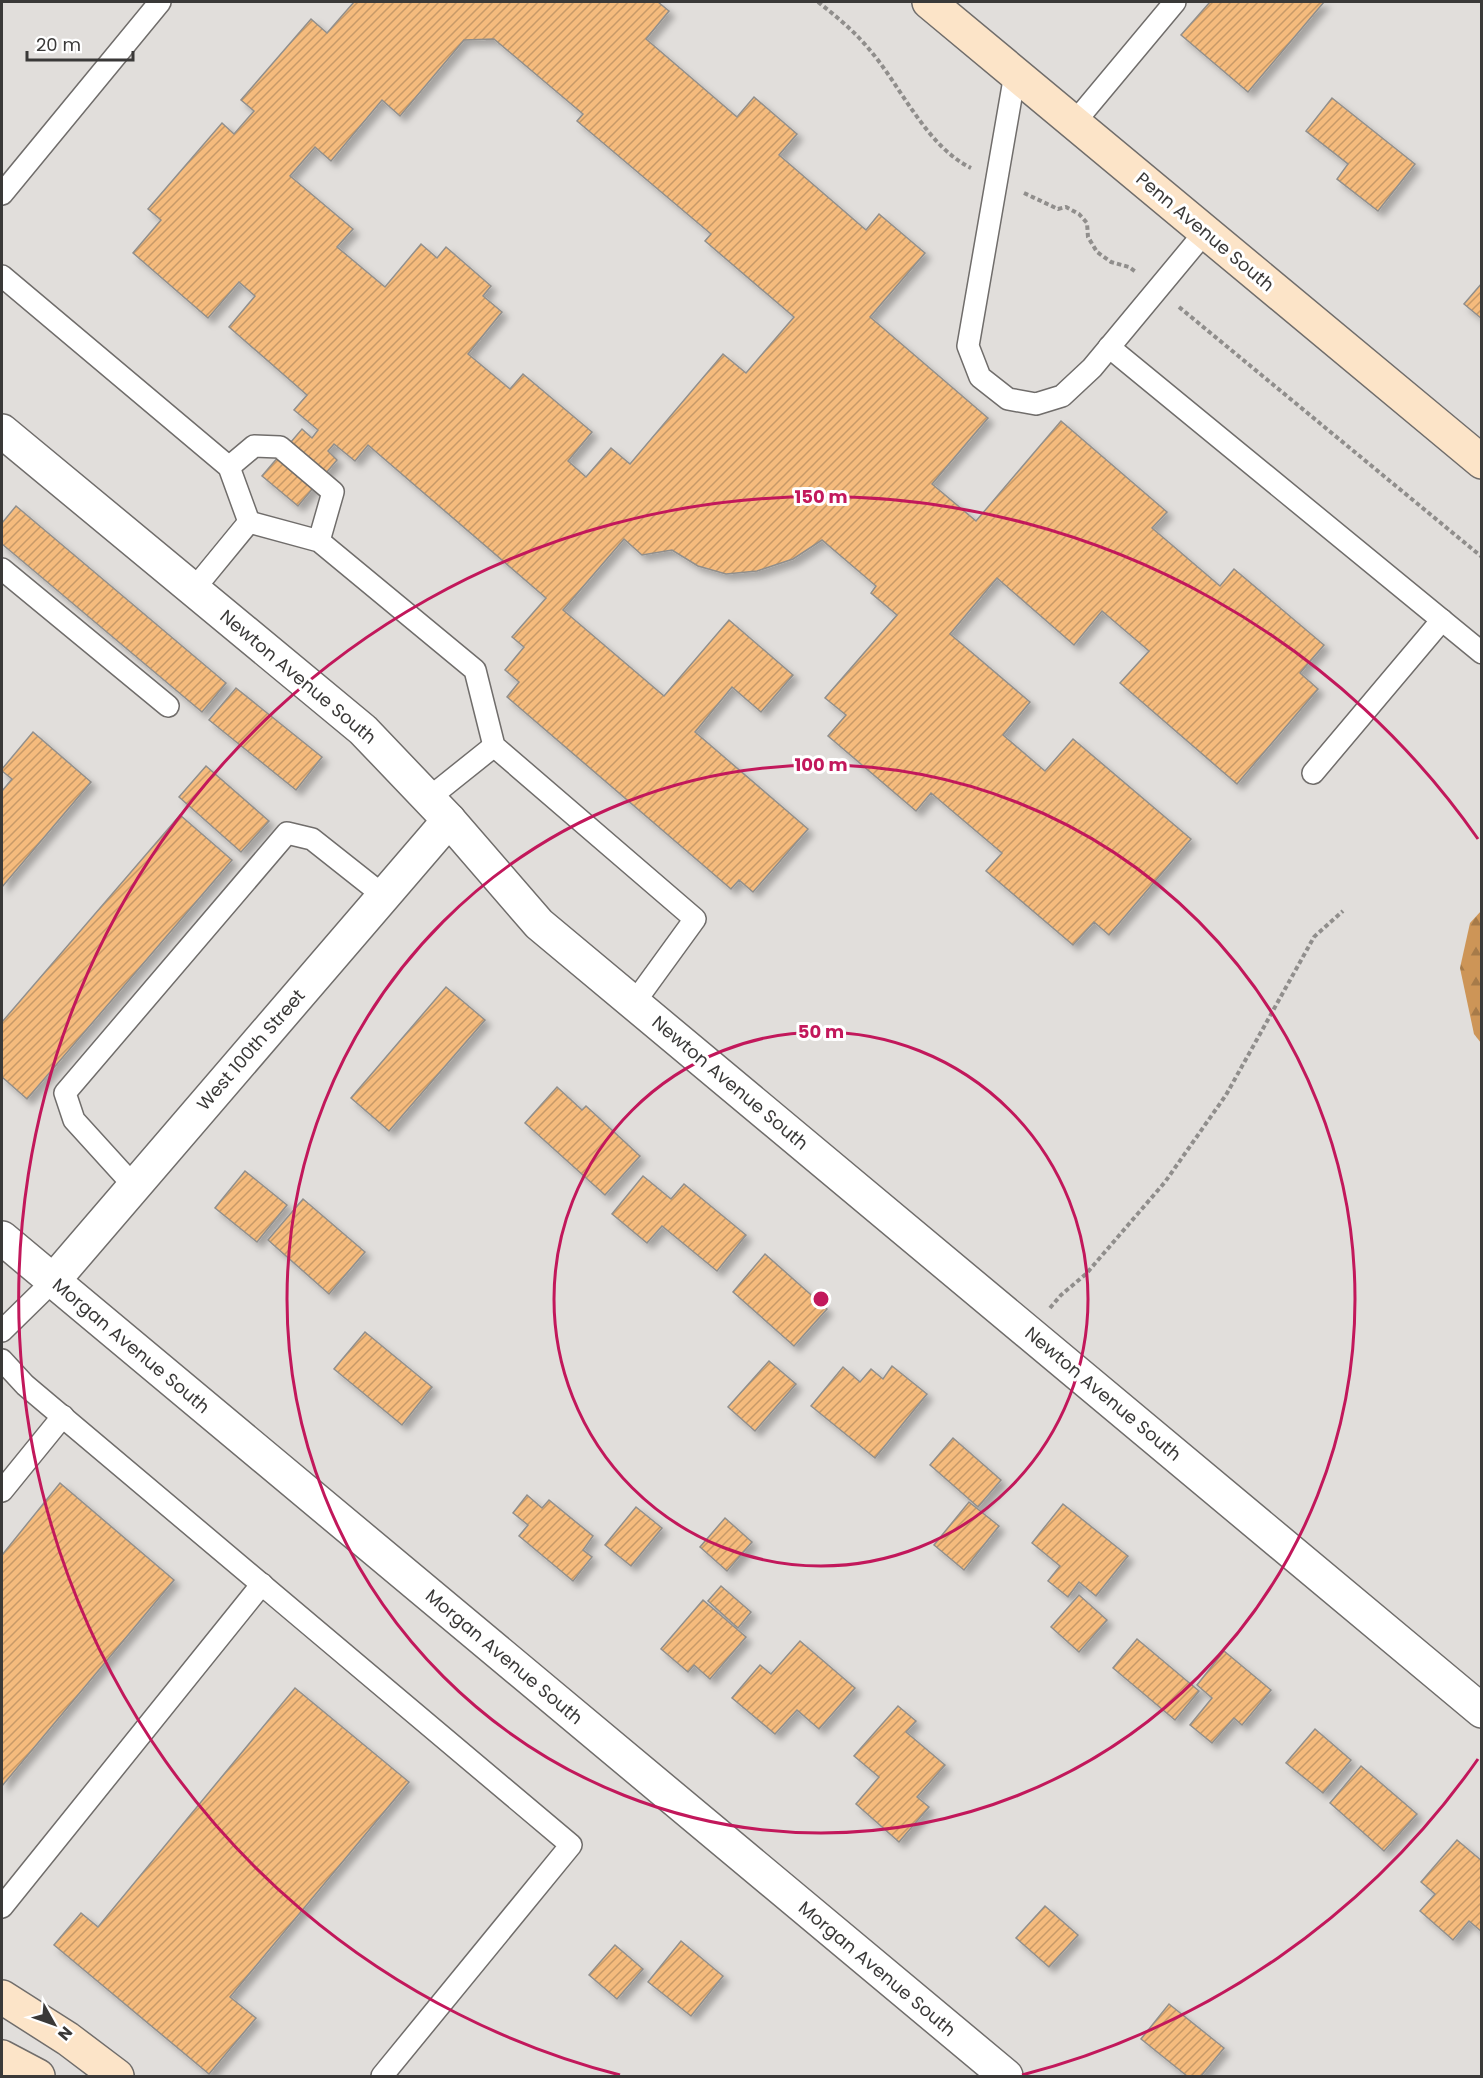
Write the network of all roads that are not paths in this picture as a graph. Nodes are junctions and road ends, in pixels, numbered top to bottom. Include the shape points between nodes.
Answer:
1 (160, 2) edge
2 (929, 2) edge
3 (1175, 2) edge
4 (1015, 74) junction
5 (1074, 123) junction
6 (2, 194) edge
7 (1205, 232) junction
8 (2, 276) edge
9 (1109, 347) junction
10 (2, 431) edge
11 (1482, 462) edge
12 (229, 467) junction
13 (249, 522) junction
14 (319, 541) junction
15 (2, 569) edge
16 (194, 590) junction
17 (1442, 620) junction
18 (1482, 653) edge
19 (168, 706) dead end
20 (494, 746) junction
21 (1313, 773) dead end
22 (439, 809) junction
23 (384, 896) junction
24 (634, 1003) junction
25 (134, 1186) junction
26 (2, 1238) edge
27 (53, 1281) junction
28 (2, 1331) edge
29 (2, 1360) edge
30 (63, 1416) junction
31 (2, 1491) edge
32 (262, 1584) junction
33 (1482, 1711) edge
34 (2, 1907) edge
35 (2, 1997) edge
36 (2, 2057) edge
37 (38, 2076) edge
38 (117, 2076) edge
39 (382, 2076) edge
40 (1006, 2076) edge

1 - 6 lane
2 - 4 main road, Penn Avenue South
3 - 5 lane
4 - 5 main road, Penn Avenue South
4 - 9 lane via 968,346 980,377 1008,399 1036,404 1062,396
5 - 7 main road, Penn Avenue South
7 - 9 lane
7 - 11 main road, Penn Avenue South
8 - 12 lane
9 - 17 lane
10 - 16 street, Newton Avenue South
12 - 13 lane
12 - 14 lane via 254,446 280,447 333,492
13 - 14 lane
13 - 16 lane
14 - 20 lane via 475,670
15 - 19 lane
16 - 22 street, Newton Avenue South via 363,730
17 - 18 lane
17 - 21 lane
20 - 22 lane
20 - 24 lane via 695,919
22 - 23 street, West 100th Street
22 - 24 street, Newton Avenue South via 539,924
23 - 25 street, West 100th Street
23 - 25 lane via 312,839 287,833 279,842 65,1093 74,1120
24 - 33 street, Newton Avenue South
25 - 27 street, West 100th Street
26 - 27 street, Morgan Avenue South
27 - 28 lane
27 - 40 street, Morgan Avenue South
29 - 30 lane
30 - 31 lane
30 - 32 lane
32 - 34 lane
32 - 39 lane via 571,1845
35 - 38 main road
36 - 37 main road

